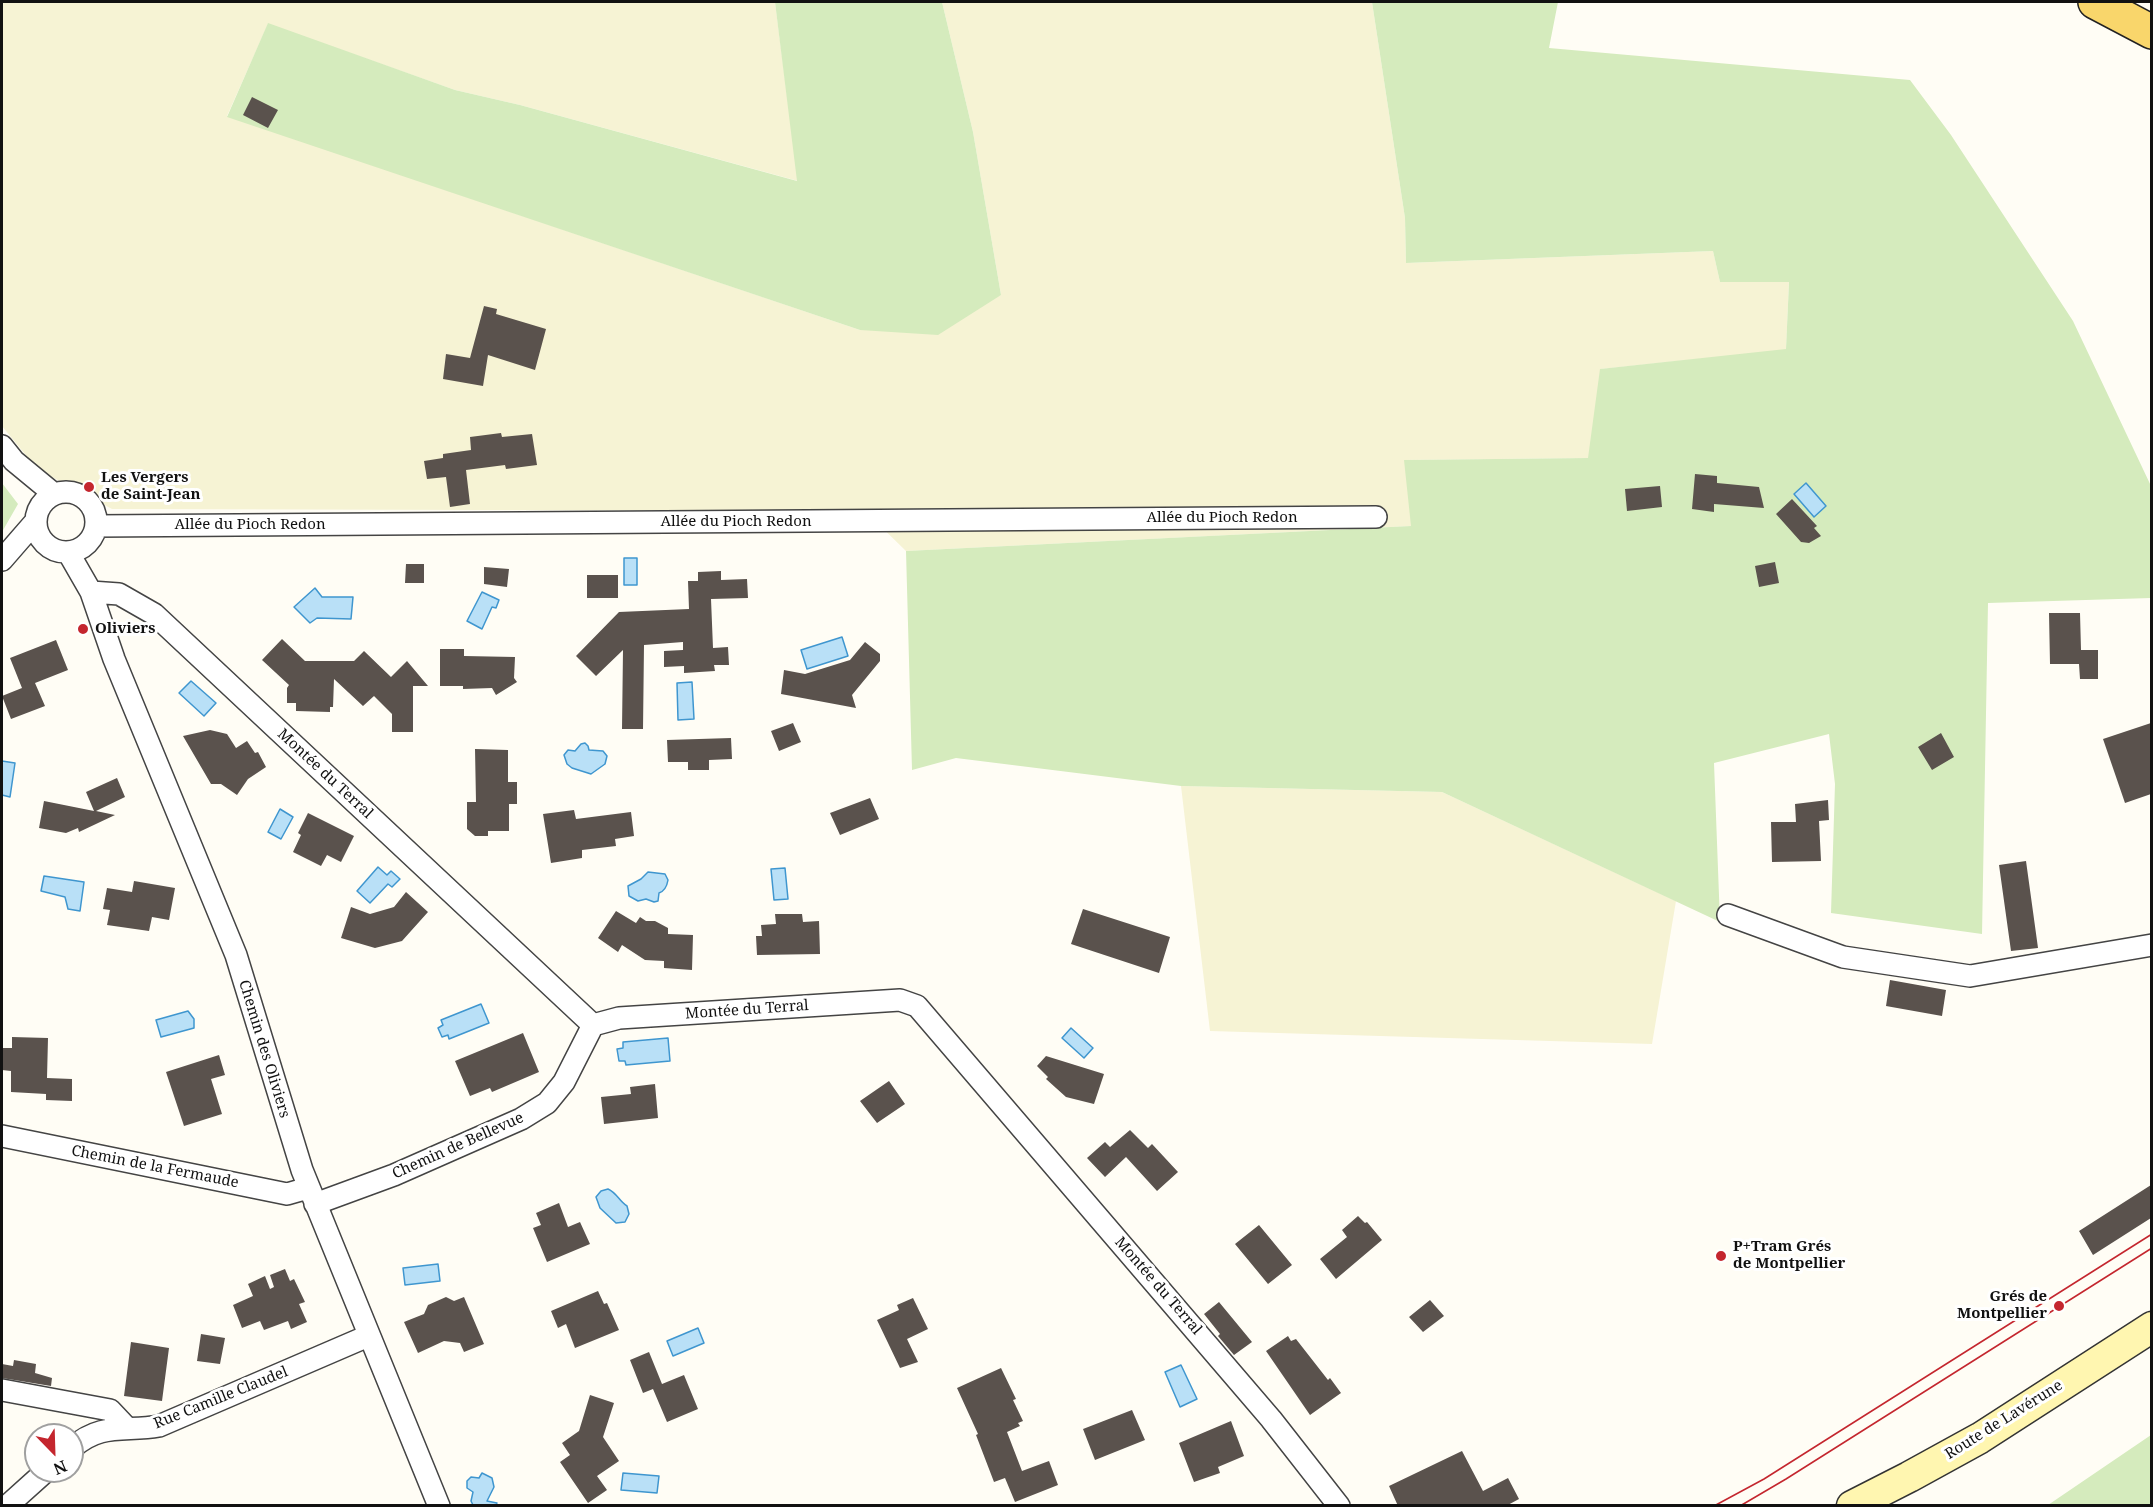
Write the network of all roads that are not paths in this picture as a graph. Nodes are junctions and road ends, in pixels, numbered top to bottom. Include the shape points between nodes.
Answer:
1 (2095, 2) edge
2 (2151, 32) edge
3 (8, 453) edge
4 (54, 494) junction
5 (36, 516) junction
6 (1376, 517) dead end
7 (92, 534) junction
8 (58, 550) junction
9 (2, 560) edge
10 (91, 592) junction
11 (1728, 915) dead end
12 (2151, 945) edge
13 (593, 1024) junction
14 (2, 1136) edge
15 (312, 1196) junction
16 (2151, 1327) edge
17 (368, 1336) junction
18 (2, 1390) edge
19 (127, 1428) junction
20 (84, 1438) edge
21 (33, 1483) edge
22 (7, 1506) edge
23 (439, 1506) edge
24 (1339, 1506) edge
25 (1852, 1506) edge

1 - 2 main road
3 - 4 street, Chemin des Oliviers
3 - 5 street, Chemin des Oliviers
4 - 5 street
4 - 7 street, Chemin des Oliviers via 70,492 87,500 96,517
5 - 8 street, Chemin des Oliviers via 41,541
5 - 9 street
6 - 7 street, Allée du Pioch Redon
7 - 8 street via 75,551
7 - 10 street, Chemin des Oliviers
8 - 9 street
8 - 10 street, Chemin des Oliviers
10 - 13 street, Montée du Terral via 119,594 154,614
10 - 15 street, Chemin des Oliviers via 114,659 236,955
11 - 12 street via 1844,957 1970,976
13 - 15 street, Chemin de Bellevue via 564,1082 547,1103 521,1119 405,1170
13 - 24 street, Montée du Terral via 619,1018 900,1000 917,1006 1271,1419
14 - 15 street, Chemin de la Fermaude
15 - 17 street, Chemin des Oliviers
16 - 25 main road, Route de Lavérune via 1980,1437
17 - 19 street, Rue Camille Claudel via 159,1426
17 - 23 street, Chemin des Oliviers
18 - 19 street via 110,1410
19 - 20 street, Rue Camille Claudel via 112,1428
21 - 22 street

